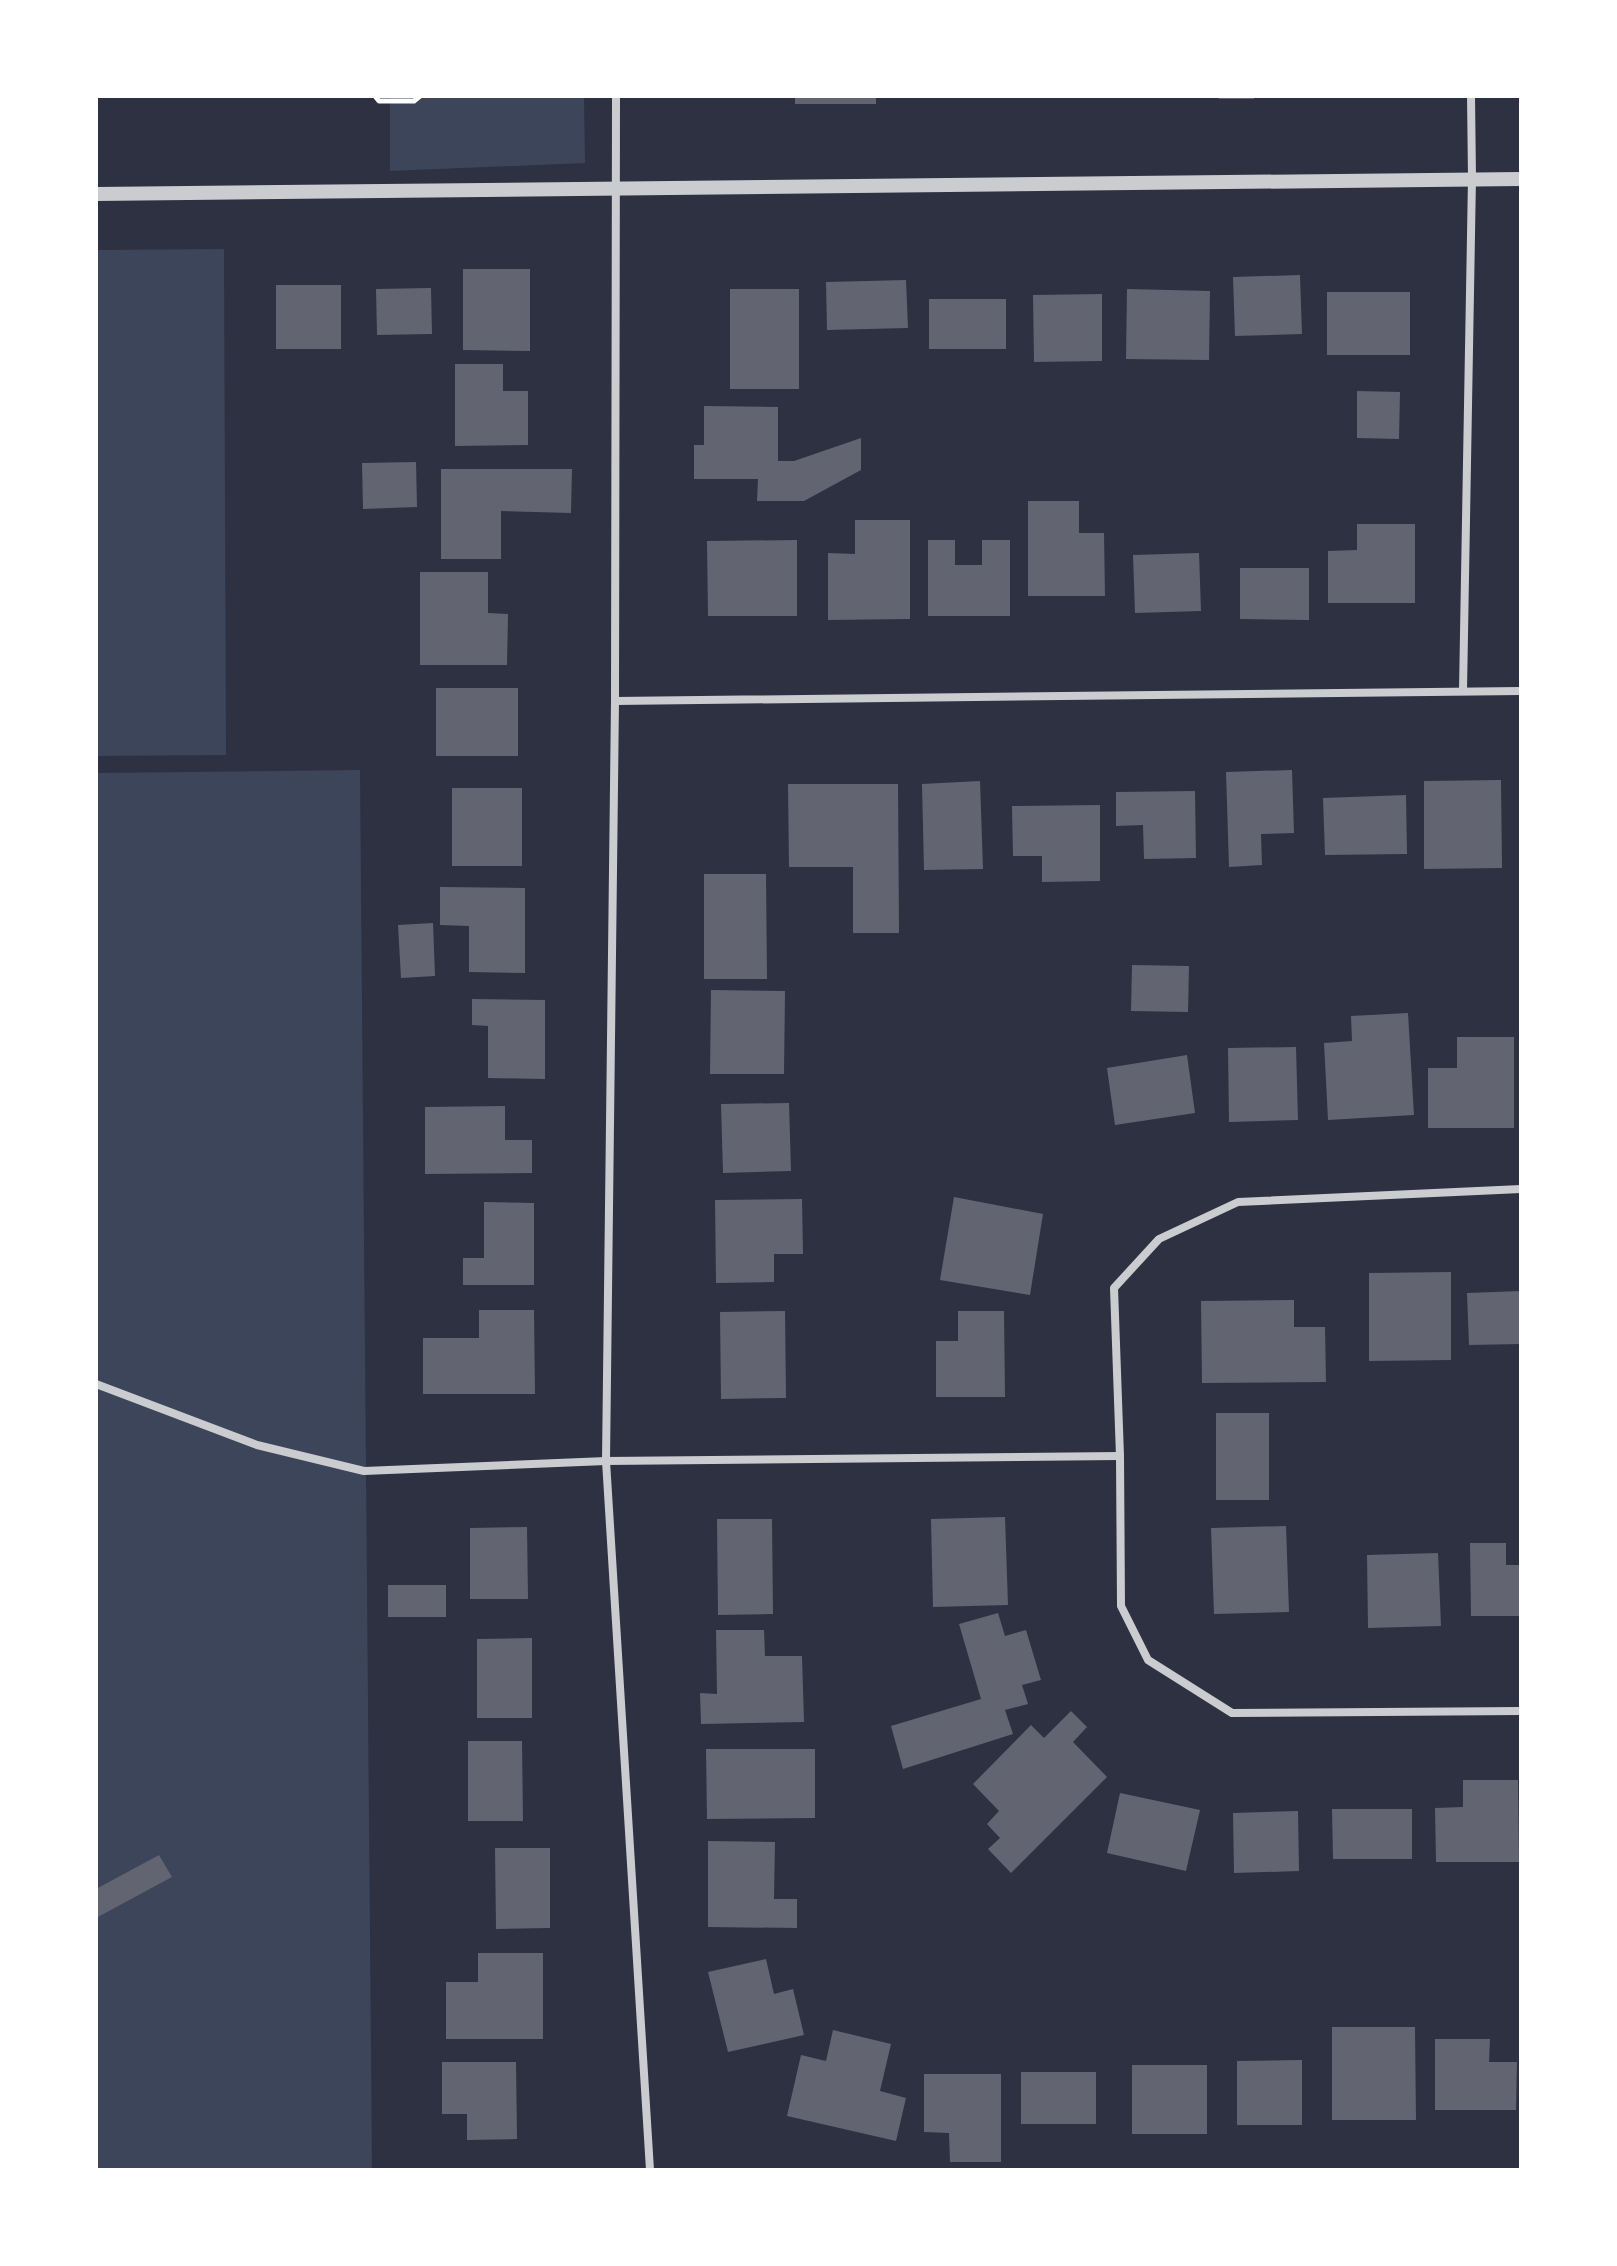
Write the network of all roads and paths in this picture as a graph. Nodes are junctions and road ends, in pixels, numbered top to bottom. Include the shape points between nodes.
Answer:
1 (375, 96) edge
2 (420, 96) edge
3 (616, 96) edge
4 (1471, 96) edge
5 (1472, 178) junction
6 (1521, 179) edge
7 (617, 187) junction
8 (96, 194) edge
9 (1463, 691) junction
10 (1521, 691) edge
11 (615, 701) junction
12 (1521, 1189) edge
13 (96, 1384) edge
14 (1120, 1456) junction
15 (606, 1461) junction
16 (1521, 1711) edge
17 (650, 2170) edge

1 - 2 path via 379,101 414,101
3 - 7 street
4 - 5 street
5 - 6 street
5 - 7 street
5 - 9 street
7 - 8 street
7 - 11 street
9 - 10 street
9 - 11 street
11 - 15 street
12 - 14 street via 1238,1202 1159,1239 1114,1288
13 - 15 street via 257,1445 364,1471
14 - 15 street
14 - 16 street via 1121,1606 1148,1660 1232,1713
15 - 17 street

